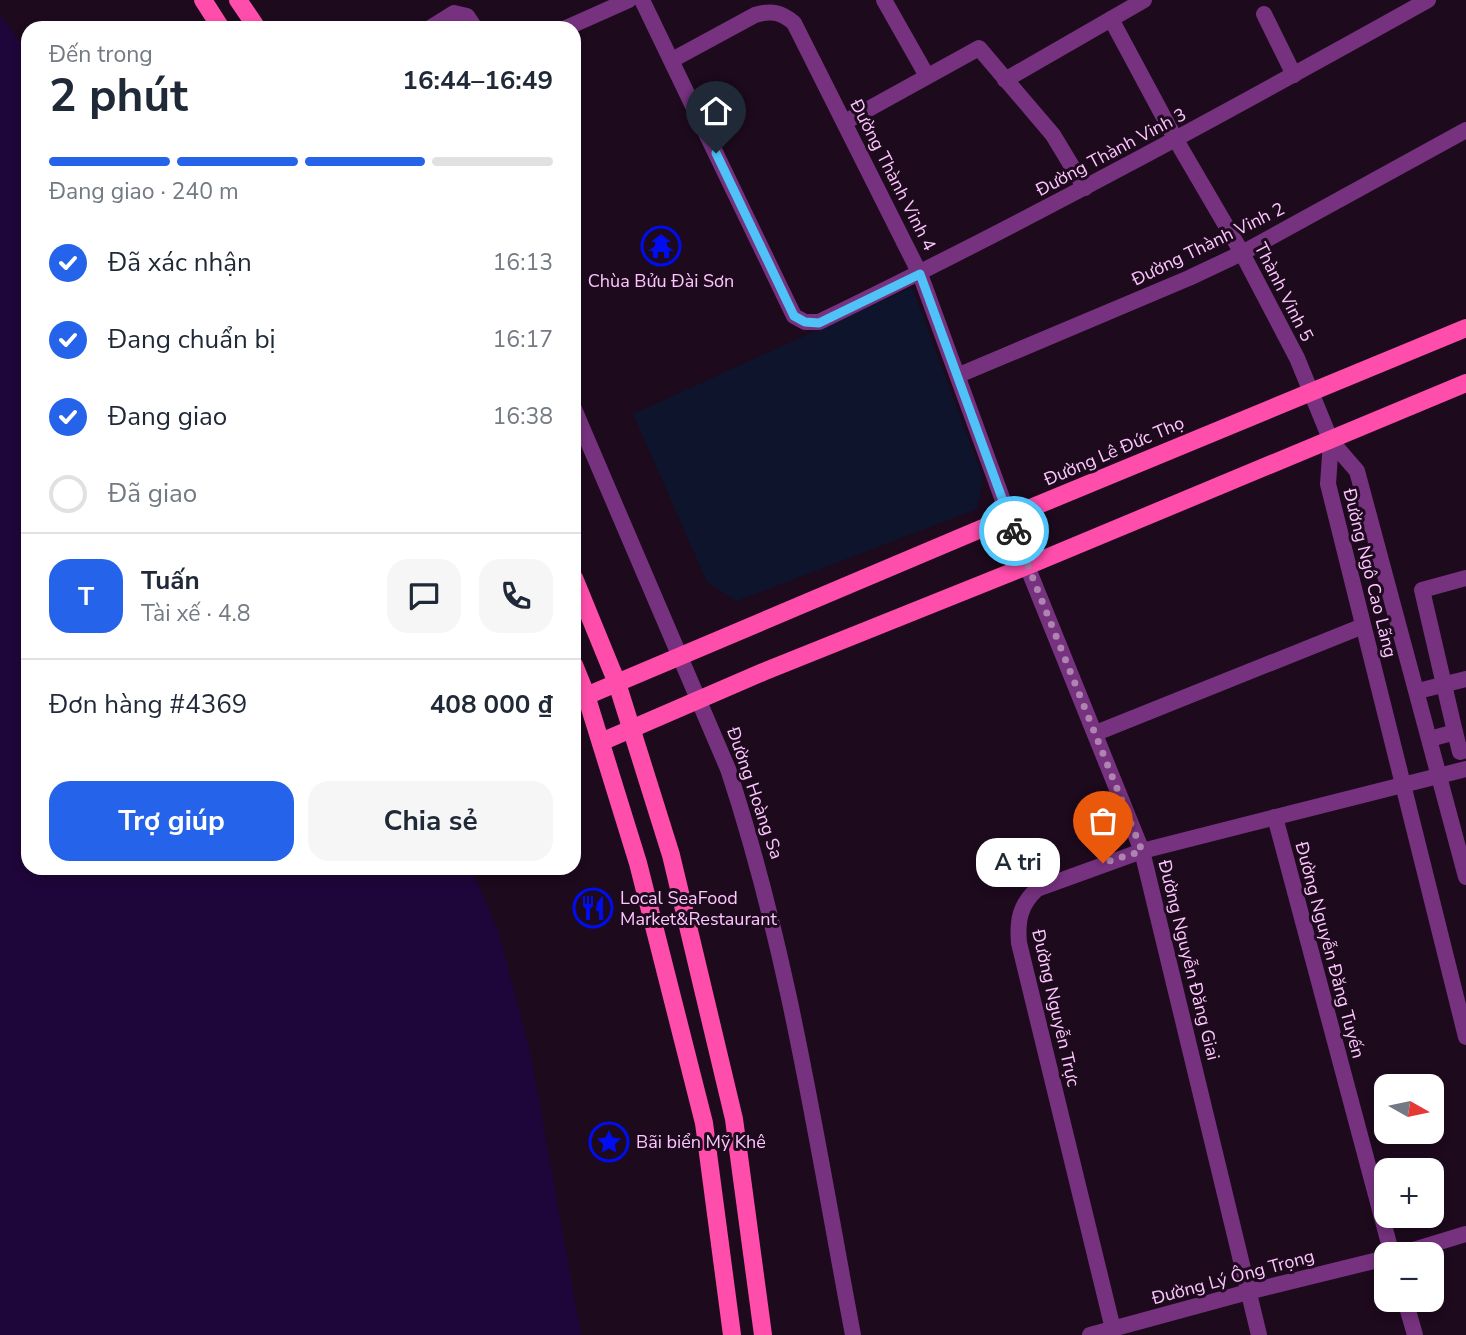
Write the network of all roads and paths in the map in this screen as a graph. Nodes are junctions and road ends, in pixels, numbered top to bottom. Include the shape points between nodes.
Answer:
1 (203, 0) edge
2 (238, 0) edge
3 (629, 0) edge
4 (642, 0) edge
5 (884, 0) edge
6 (1144, 0) edge
7 (1428, 0) edge
8 (1264, 14) dead end
9 (1111, 19) junction
10 (216, 21) edge
11 (252, 21) edge
12 (441, 21) edge
13 (470, 21) edge
14 (581, 21) edge
15 (672, 60) junction
16 (1294, 75) junction
17 (928, 76) junction
18 (1005, 80) junction
19 (845, 122) junction
20 (1466, 130) edge
21 (1176, 140) junction
22 (1085, 188) junction
23 (1242, 253) junction
24 (920, 274) junction
25 (1466, 328) edge
26 (959, 375) junction
27 (1466, 383) edge
28 (1312, 391) junction
29 (581, 425) edge
30 (1331, 441) junction
31 (1009, 517) junction
32 (1027, 566) junction
33 (1466, 578) edge
34 (581, 595) edge
35 (1363, 625) junction
36 (1435, 646) junction
37 (1408, 653) junction
38 (680, 657) junction
39 (1466, 679) edge
40 (581, 683) edge
41 (617, 683) junction
42 (1445, 685) junction
43 (1418, 691) junction
44 (586, 696) junction
45 (698, 700) junction
46 (631, 729) junction
47 (1455, 732) junction
48 (1096, 733) junction
49 (1430, 738) junction
50 (601, 742) junction
51 (1466, 750) edge
52 (1466, 769) edge
53 (1440, 776) junction
54 (1404, 785) junction
55 (1275, 817) junction
56 (1142, 851) junction
57 (1466, 877) edge
58 (1466, 1037) edge
59 (1466, 1234) edge
60 (1391, 1242) edge
61 (1439, 1242) edge
62 (1374, 1261) edge
63 (1248, 1292) junction
64 (1408, 1312) edge
65 (1113, 1329) junction
66 (732, 1335) edge
67 (763, 1335) edge
68 (853, 1335) edge
69 (1090, 1335) edge
70 (1259, 1335) edge
71 (1415, 1335) edge

1 - 10 main road
2 - 11 main road
3 - 14 street
4 - 15 street
5 - 17 street
6 - 9 street
7 - 16 street, Đường Thành Vinh 3
8 - 16 street
9 - 18 street
9 - 21 street, Thành Vinh 5
12 - 13 street via 454,13
15 - 19 street, Đường Thành Vinh 4 via 755,15 785,15 803,38
15 - 24 street, Đường Thành Vinh 3 via 794,316 819,323
16 - 21 street, Đường Thành Vinh 3
17 - 18 street via 979,48
17 - 19 street
18 - 22 street via 1053,135
19 - 24 street, Đường Thành Vinh 4
20 - 23 street, Đường Thành Vinh 2
21 - 22 street, Đường Thành Vinh 3
21 - 23 street, Thành Vinh 5
22 - 24 street, Đường Thành Vinh 3
23 - 26 street, Đường Thành Vinh 2
23 - 28 street, Thành Vinh 5
24 - 26 street, Đường Thành Vinh 4
25 - 28 main road, Đường Lê Đức Thọ
26 - 31 street, Đường Thành Vinh 4
27 - 30 main road
28 - 30 street, Thành Vinh 5
28 - 31 main road, Đường Lê Đức Thọ
29 - 38 street, Đường Hoàng Sa
30 - 32 main road
30 - 35 street, Đường Ngô Cao Lãng via 1328,484
30 - 37 street, Đường Ngô Cao Lãng via 1357,471
31 - 32 street, Đường Thành Vinh 4
31 - 38 main road, Đường Lê Đức Thọ
32 - 45 main road
32 - 48 street, Đường Nguyễn Đăng Giai
33 - 36 street via 1422,590
34 - 41 main road
35 - 48 street
35 - 54 street, Đường Ngô Cao Lãng
36 - 37 street
36 - 42 street
37 - 43 street, Đường Ngô Cao Lãng
38 - 41 main road, Đường Lê Đức Thọ
38 - 45 street, Đường Hoàng Sa
39 - 42 street
40 - 44 main road
41 - 44 main road, Đường Lê Đức Thọ
41 - 46 main road
42 - 43 street
42 - 47 street
43 - 49 street, Đường Ngô Cao Lãng
44 - 50 main road
45 - 46 main road
45 - 68 street, Đường Hoàng Sa via 728,769 768,904
46 - 50 main road
46 - 67 main road via 669,845 734,1119
47 - 49 street
47 - 51 street via 1460,752
48 - 56 street, Đường Nguyễn Đăng Giai
49 - 53 street, Đường Ngô Cao Lãng
50 - 66 main road via 638,863 704,1123
52 - 53 street, Đường Nguyễn Trực
53 - 54 street, Đường Nguyễn Trực
53 - 57 street, Đường Ngô Cao Lãng
54 - 55 street, Đường Nguyễn Trực
54 - 58 street, Đường Ngô Cao Lãng
55 - 56 street, Đường Nguyễn Trực
55 - 60 street, Đường Nguyễn Đăng Tuyến
56 - 63 street, Đường Nguyễn Đăng Giai
56 - 65 street, Đường Nguyễn Trực via 1037,890 1020,911 1018,926
59 - 61 street
62 - 63 street, Đường Lý Ông Trọng
63 - 65 street, Đường Lý Ông Trọng
63 - 70 street, Đường Nguyễn Đăng Giai
64 - 71 street
65 - 69 street, Đường Lý Ông Trọng

